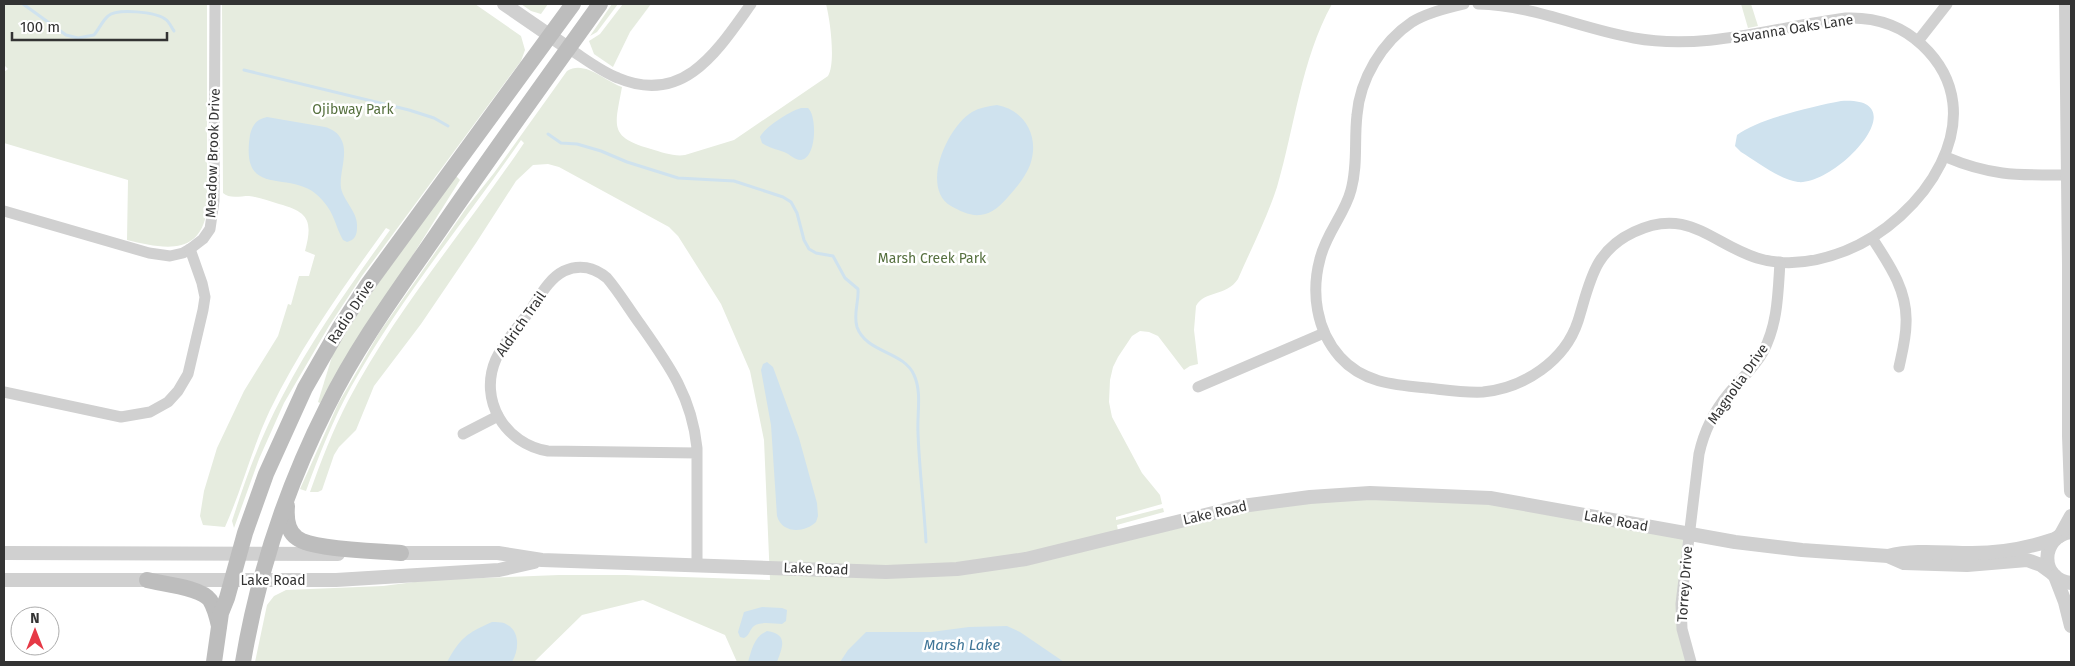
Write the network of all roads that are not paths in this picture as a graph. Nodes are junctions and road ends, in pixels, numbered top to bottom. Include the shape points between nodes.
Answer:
1 (215, 4) edge
2 (504, 4) edge
3 (573, 4) edge
4 (600, 4) edge
5 (751, 4) edge
6 (1464, 4) edge
7 (1478, 4) edge
8 (1947, 4) edge
9 (2066, 4) edge
10 (550, 37) junction
11 (1918, 41) junction
12 (568, 48) junction
13 (1946, 157) junction
14 (2070, 175) edge
15 (4, 211) edge
16 (1872, 238) junction
17 (190, 249) junction
18 (1780, 262) junction
19 (1324, 332) junction
20 (1899, 367) dead end
21 (1198, 387) dead end
22 (4, 392) edge
23 (498, 416) junction
24 (462, 434) dead end
25 (697, 453) junction
26 (2071, 490) edge
27 (289, 492) junction
28 (2071, 516) edge
29 (1688, 534) junction
30 (2062, 536) edge
31 (4, 553) edge
32 (400, 553) junction
33 (239, 554) junction
34 (268, 554) junction
35 (1888, 556) junction
36 (542, 560) junction
37 (697, 565) junction
38 (2053, 574) junction
39 (4, 580) edge
40 (147, 580) junction
41 (232, 581) junction
42 (260, 581) junction
43 (2071, 583) edge
44 (2071, 626) edge
45 (219, 627) junction
46 (214, 662) edge
47 (243, 662) edge
48 (1691, 662) edge

1 - 17 street, Meadow Brook Drive via 213,215 210,229
2 - 10 street
3 - 10 main road, Radio Drive
4 - 12 main road, Radio Drive
5 - 12 street via 709,60 695,71 672,81 648,84 626,81 605,72
6 - 19 street, Savanna Oaks Lane via 1412,22 1377,58 1362,86 1350,195 1322,249 1316,277 1317,303
7 - 11 street, Savanna Oaks Lane via 1495,4 1634,38 1685,43 1852,18 1891,25
8 - 11 street
9 - 14 street
10 - 12 street
10 - 33 main road, Radio Drive via 393,248 340,326 284,430 257,497
11 - 13 street, Savanna Oaks Lane via 1940,68 1951,93 1953,125
12 - 27 main road, Radio Drive via 362,344 327,406
13 - 14 street via 1997,174
13 - 16 street, Savanna Oaks Lane via 1909,208
14 - 26 street
15 - 17 street, Meadow Brook Drive via 149,253 170,256
16 - 18 street, Savanna Oaks Lane via 1824,258
16 - 20 street via 1897,280 1905,302 1906,324
17 - 22 street via 202,283 204,310 188,374 168,402 150,412 120,417
18 - 19 street, Savanna Oaks Lane via 1745,254 1692,226 1662,224 1635,231 1600,260 1592,273 1577,325 1557,356 1533,376 1514,385 1483,392 1392,385 1374,380 1345,363
18 - 29 street, Magnolia Drive via 1776,312 1766,346 1754,366 1719,406 1702,443 1696,465
19 - 21 street
23 - 24 street
23 - 25 street, Aldrich Trail via 517,439 541,450
23 - 25 street, Aldrich Trail via 492,399 491,381 501,351 554,278 569,269 586,268 600,272 608,279 673,371 689,409
25 - 37 street, Aldrich Trail
27 - 32 main road via 288,523 298,539 319,546
27 - 34 main road, Radio Drive
28 - 30 street
29 - 35 street, Lake Road via 1802,550
29 - 37 street, Lake Road via 1490,498 1370,493 1242,506 1059,552 957,569 886,572
29 - 48 street, Torrey Drive via 1681,604 1682,629
30 - 35 street, Lake Road via 2006,552 1904,552
30 - 38 street via 2049,547 2046,558
31 - 33 street, Lake Road
32 - 34 street, Lake Road
32 - 36 street, Lake Road via 498,553
33 - 34 street, Lake Road
33 - 41 main road, Radio Drive
34 - 42 main road, Radio Drive
35 - 38 street, Lake Road via 1904,563 1988,564 2024,560 2036,563
36 - 37 street, Lake Road
36 - 42 street, Lake Road via 499,570
38 - 43 street, Lake Road
38 - 44 street
39 - 40 street, Lake Road
40 - 41 street, Lake Road
40 - 45 main road via 192,590 209,598
41 - 42 street, Lake Road
41 - 45 main road, Radio Drive
42 - 47 main road, Radio Drive
45 - 46 main road, Radio Drive

